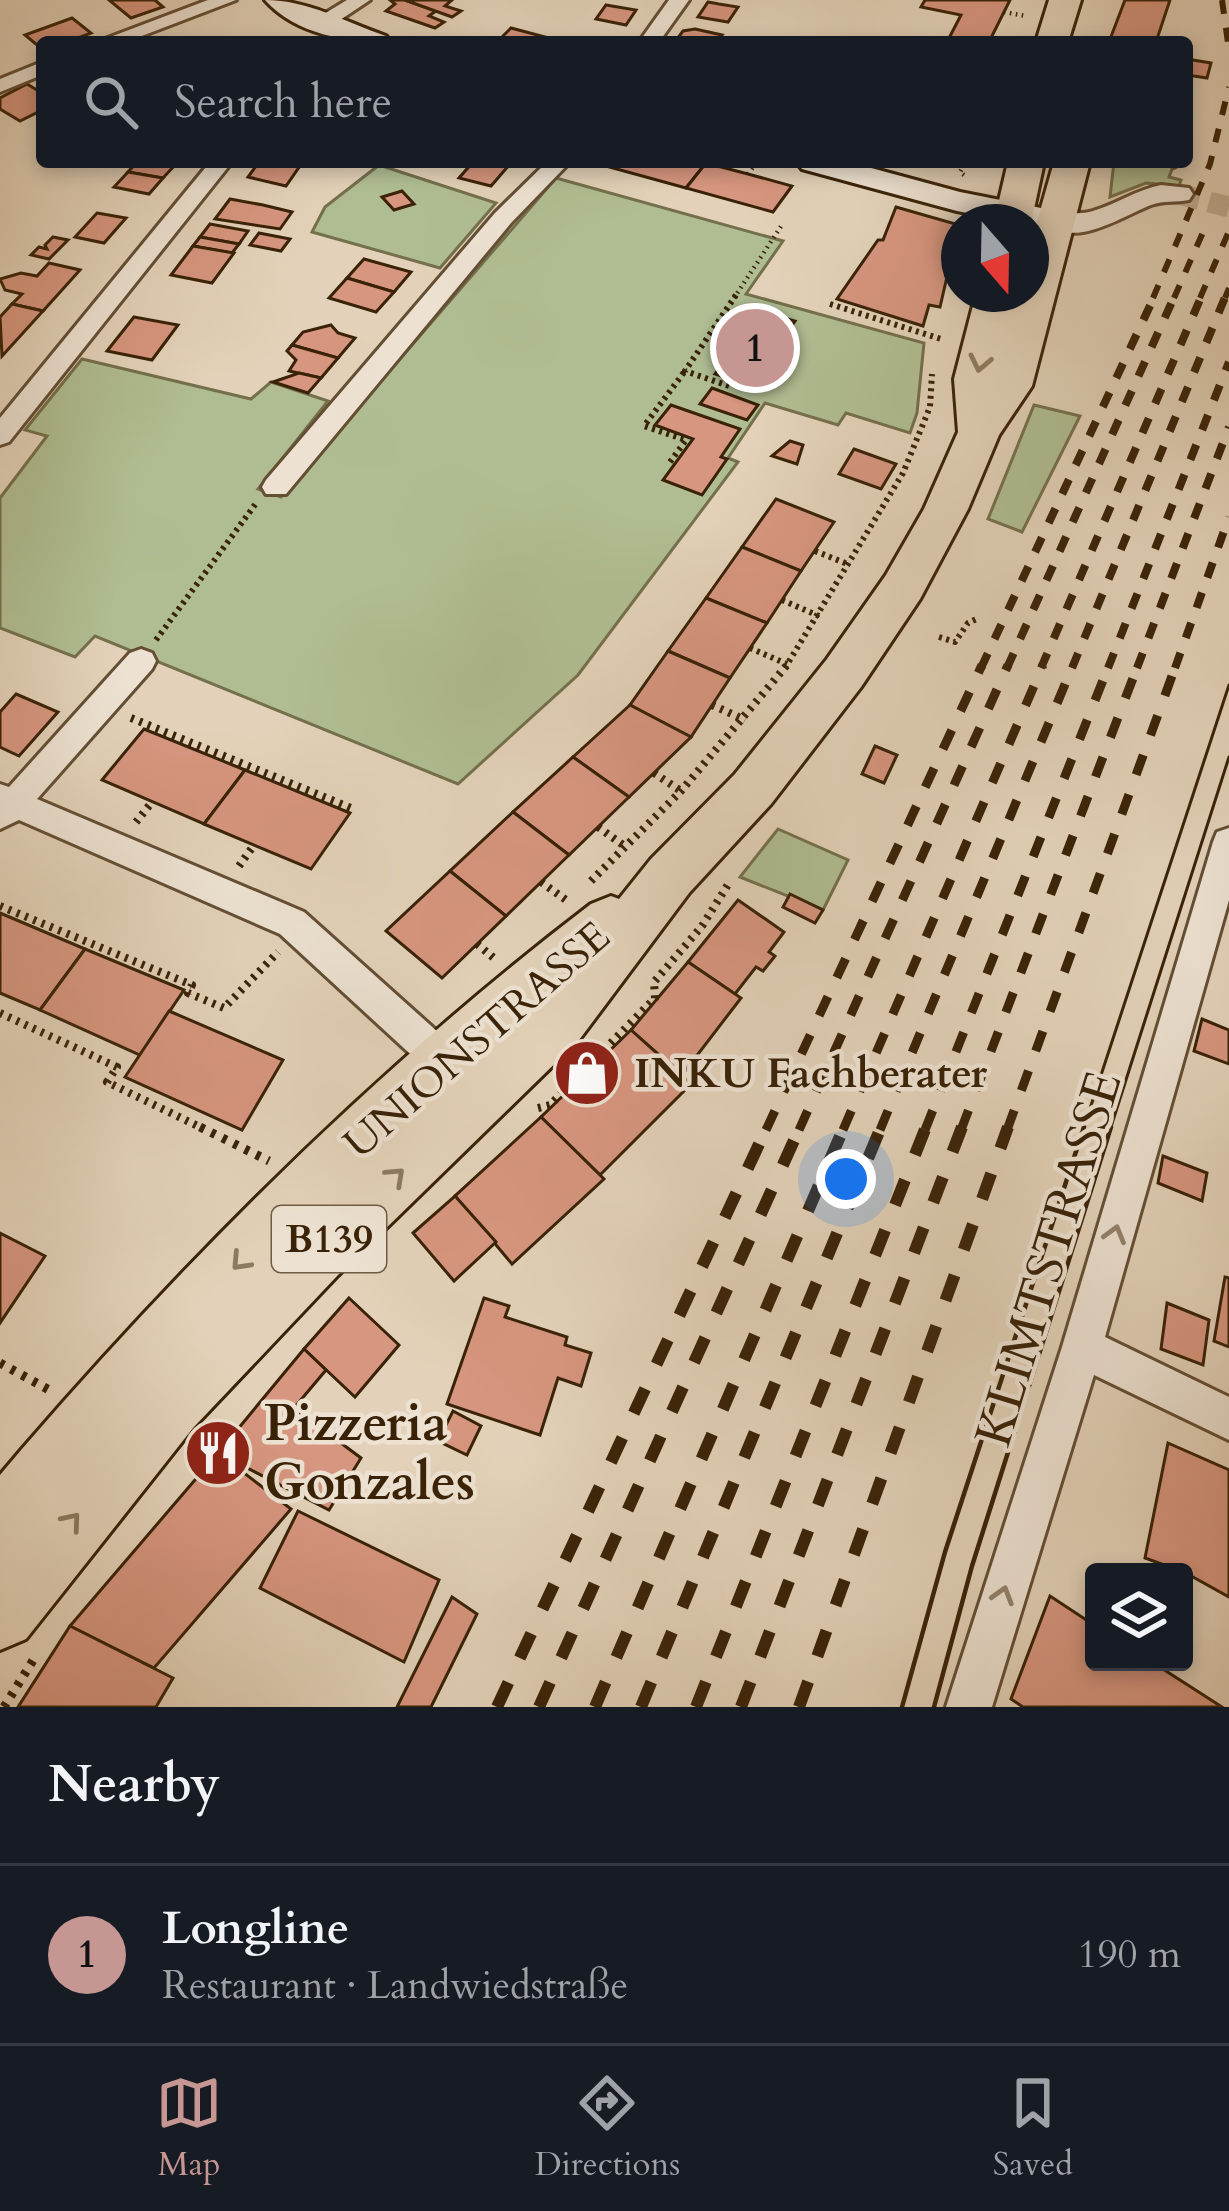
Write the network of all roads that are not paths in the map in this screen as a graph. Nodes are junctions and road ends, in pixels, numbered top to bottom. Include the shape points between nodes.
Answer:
1 (226, 0) edge
2 (279, 0) edge
3 (360, 0) edge
4 (680, 0) edge
5 (1065, 0) edge
6 (1096, 0) edge
7 (1042, 30) edge
8 (327, 32) edge
9 (124, 36) edge
10 (653, 36) edge
11 (1086, 36) edge
12 (36, 71) edge
13 (0, 86) edge
14 (216, 168) edge
15 (553, 168) edge
16 (835, 168) edge
17 (1025, 168) edge
18 (1071, 168) edge
19 (1174, 174) edge
20 (964, 204) edge
21 (1017, 204) edge
22 (1049, 220) edge
23 (1058, 221) junction
24 (991, 312) edge
25 (979, 433) junction
26 (0, 436) edge
27 (276, 487) road end
28 (141, 661) road end
29 (5, 806) edge
30 (1229, 842) edge
31 (648, 861) junction
32 (445, 1062) junction
33 (1082, 1347) junction
34 (1229, 1419) edge
35 (0, 1532) edge
36 (0, 1613) edge
37 (969, 1707) edge

1 - 9 street
2 - 8 main road
3 - 8 street
4 - 10 street
5 - 7 main road
6 - 11 main road
12 - 13 street
14 - 26 street
15 - 27 street
16 - 20 main road
17 - 21 main road
18 - 23 main road, B139
19 - 23 street via 1097,222
22 - 23 main road
23 - 25 main road, B139 via 1011,386
24 -> 25 main road, B139 via 975,379
25 - 31 main road, UNIONSTRASSE / B139 via 932,537 844,673 753,789
28 - 29 street
29 - 32 street via 292,922
33 -> 30 street, KLIMTSTRASSE
31 - 32 main road, UNIONSTRASSE / B139
36 -> 31 main road, UNIONSTRASSE / B139 via 170,1404 558,1021
32 -> 35 main road, UNIONSTRASSE / B139 via 291,1207
33 - 34 street
37 -> 33 street, KLIMTSTRASSE

